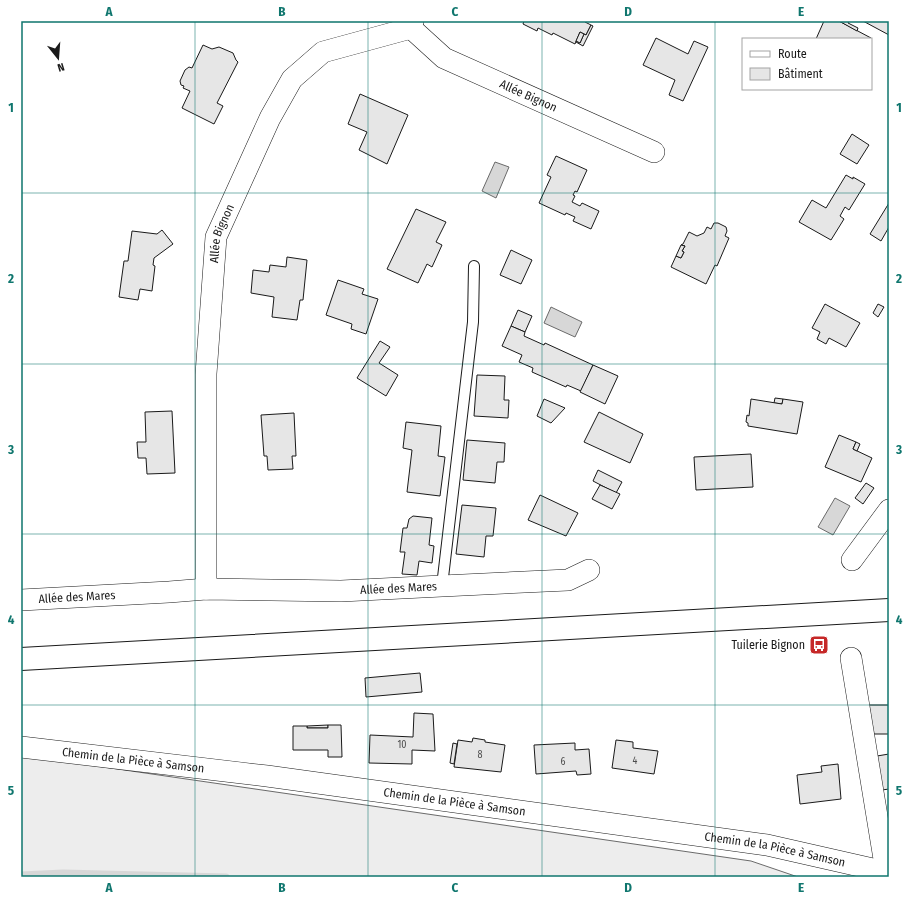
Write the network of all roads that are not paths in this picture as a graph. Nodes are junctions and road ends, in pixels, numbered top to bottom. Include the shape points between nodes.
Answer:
1 (412, 24) edge
2 (654, 152) dead end
3 (474, 266) dead end
4 (889, 510) edge
5 (852, 560) dead end
6 (589, 570) dead end
7 (442, 586) junction
8 (206, 589) junction
9 (21, 600) edge
10 (889, 610) edge
11 (21, 658) edge
12 (851, 658) dead end
13 (21, 747) edge
14 (887, 874) edge

1 - 2 street, Allée Bignon via 444,58
1 - 8 street, Allée Bignon via 323,52 292,79 270,118 216,237 206,374
3 - 7 lane via 473,322
4 - 5 street
6 - 7 street, Allée des Mares via 568,580
7 - 8 street, Allée des Mares via 341,590
8 - 9 street, Allée des Mares
10 - 11 main road
12 - 14 street
13 - 14 street, Chemin de la Pièce à Samson via 267,776 767,845

